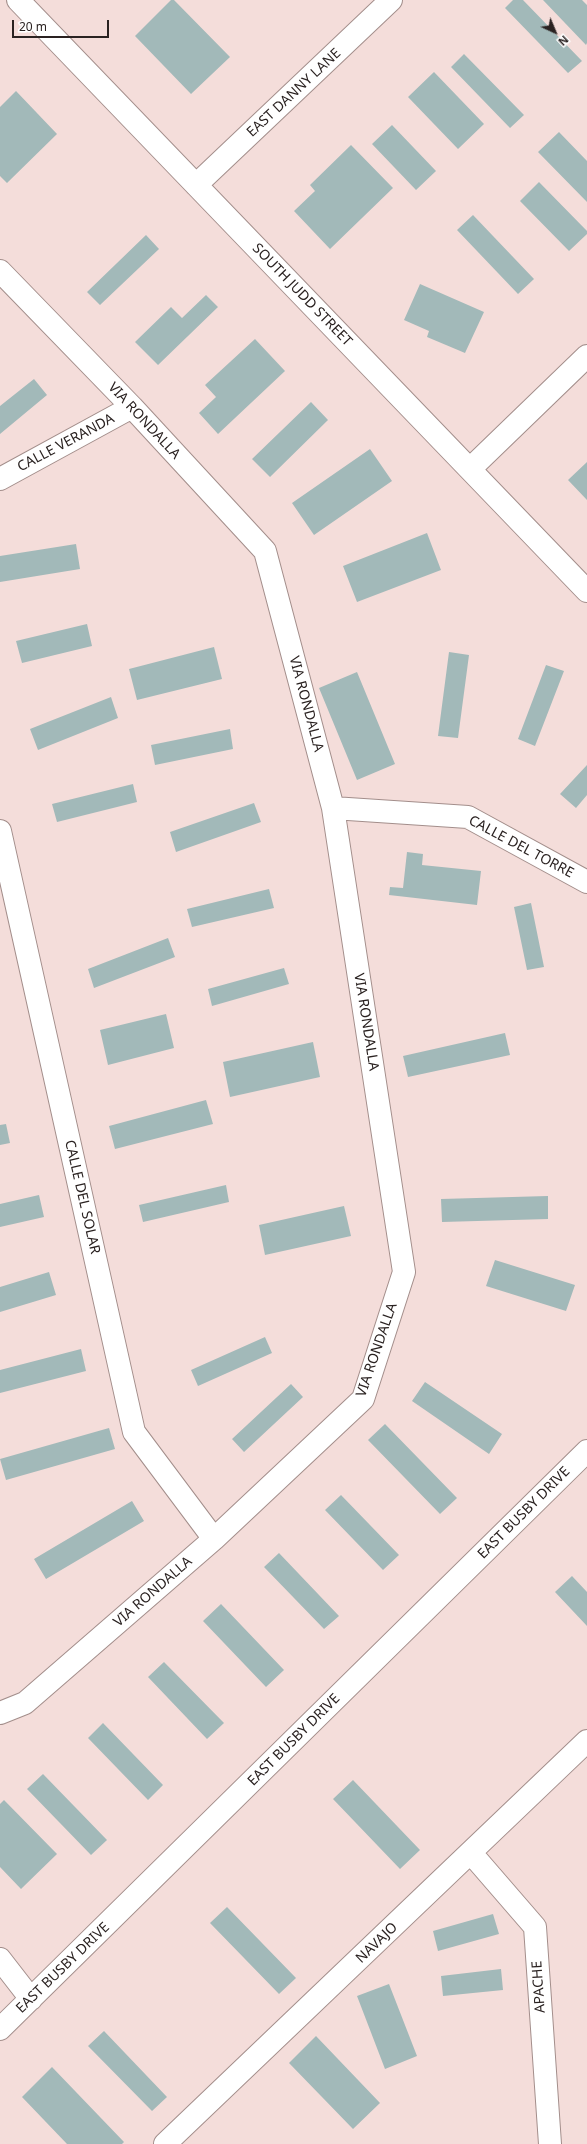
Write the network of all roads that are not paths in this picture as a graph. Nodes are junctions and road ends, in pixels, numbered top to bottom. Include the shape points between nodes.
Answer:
1 (18, 0) edge
2 (391, 0) edge
3 (196, 185) junction
4 (0, 271) edge
5 (587, 356) edge
6 (132, 407) junction
7 (470, 469) junction
8 (0, 479) edge
9 (587, 591) edge
10 (333, 808) junction
11 (0, 831) edge
12 (587, 882) edge
13 (587, 1451) edge
14 (214, 1539) junction
15 (0, 1713) edge
16 (587, 1741) edge
17 (471, 1853) junction
18 (0, 1960) edge
19 (31, 1999) junction
20 (0, 2029) edge
21 (165, 2144) edge
22 (550, 2144) edge

1 - 3 street, SOUTH JUDD STREET
2 - 3 street, EAST DANNY LANE
3 - 7 street, SOUTH JUDD STREET
4 - 6 street, VIA RONDALLA
5 - 7 street
6 - 8 street, CALLE VERANDA
6 - 10 street, VIA RONDALLA via 266,551
7 - 9 street, SOUTH JUDD STREET
10 - 12 street, CALLE DEL TORRE via 468,817
10 - 14 street, VIA RONDALLA via 404,1272 363,1399
11 - 14 street, CALLE DEL SOLAR via 134,1432
13 - 19 street, EAST BUSBY DRIVE
14 - 15 street, VIA RONDALLA via 25,1703
16 - 17 street, NAVAJO
17 - 21 street, NAVAJO
17 - 22 street, APACHE via 535,1927
18 - 19 street
19 - 20 street, EAST BUSBY DRIVE

